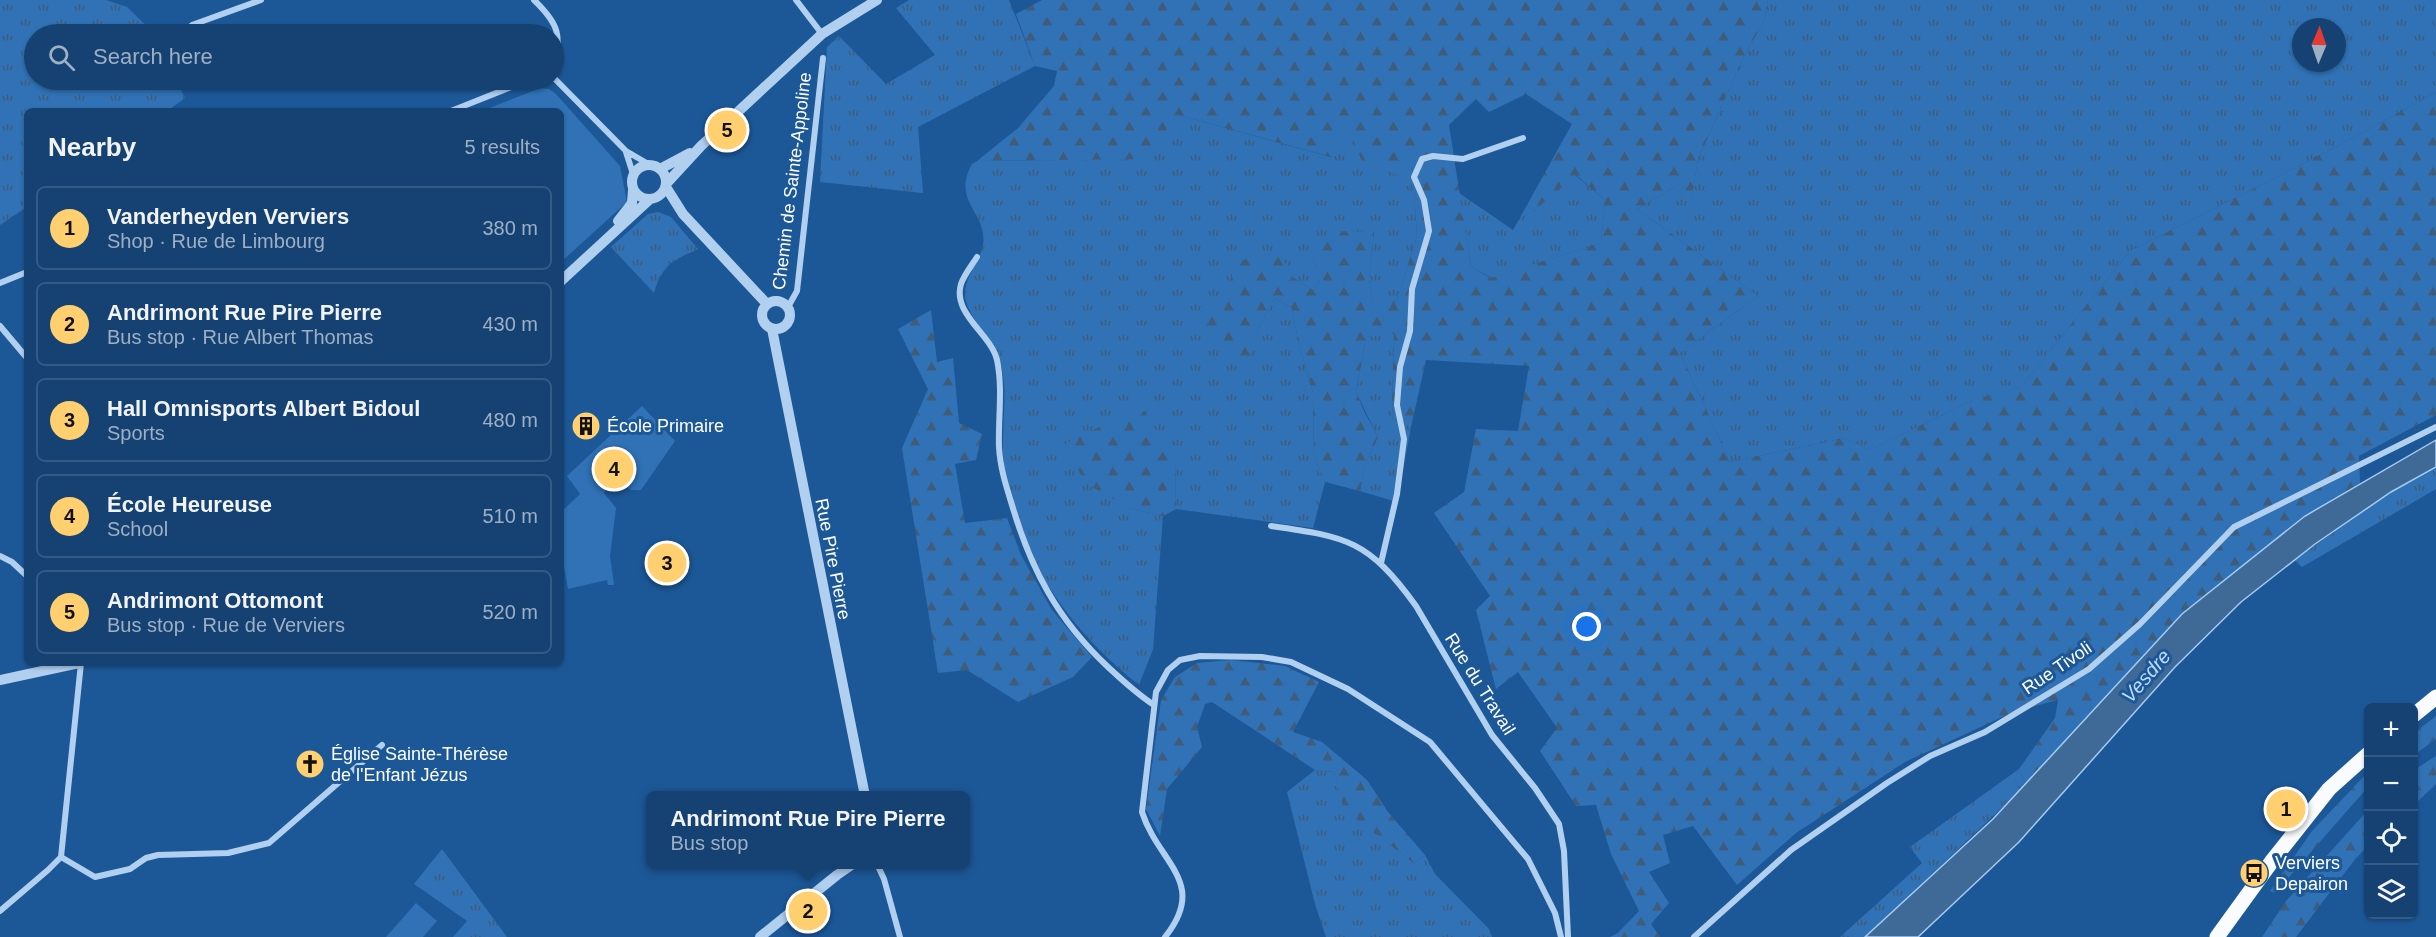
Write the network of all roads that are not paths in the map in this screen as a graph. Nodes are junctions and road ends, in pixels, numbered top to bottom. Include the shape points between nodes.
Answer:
1 (261, 0) edge
2 (534, 0) edge
3 (796, 0) edge
4 (878, 0) edge
5 (195, 24) edge
6 (553, 24) edge
7 (822, 34) junction
8 (823, 58) dead end
9 (564, 88) edge
10 (505, 90) edge
11 (459, 108) edge
12 (1523, 138) dead end
13 (701, 146) junction
14 (626, 151) junction
15 (655, 167) junction
16 (633, 174) junction
17 (666, 185) junction
18 (633, 190) junction
19 (650, 200) junction
20 (678, 208) junction
21 (608, 236) junction
22 (977, 257) dead end
23 (24, 273) edge
24 (564, 278) edge
25 (0, 283) edge
26 (767, 304) junction
27 (788, 307) junction
28 (0, 326) edge
29 (771, 329) junction
30 (24, 354) edge
31 (2436, 427) edge
32 (1270, 526) dead end
33 (0, 556) edge
34 (1381, 562) junction
35 (24, 573) edge
36 (66, 666) edge
37 (80, 666) edge
38 (0, 680) edge
39 (2436, 697) edge
40 (1154, 705) junction
41 (2418, 712) edge
42 (382, 745) dead end
43 (2365, 757) edge
44 (864, 791) edge
45 (61, 857) junction
46 (846, 869) edge
47 (880, 869) edge
48 (0, 900) edge
49 (3, 908) edge
50 (760, 937) edge
51 (900, 937) edge
52 (1165, 937) edge
53 (1561, 937) edge
54 (1568, 937) edge
55 (1694, 937) edge
56 (2217, 937) edge

1 - 5 street
2 - 6 street
3 - 7 street
4 - 7 street
7 - 13 street
8 - 27 street, Chemin de Sainte-Appoline via 797,291
9 - 14 street
10 - 11 street
12 - 34 street via 1463,159 1422,159 1414,177 1424,200 1429,231 1412,289 1410,331 1400,367 1397,405 1404,439 1397,494
13 - 15 street
13 - 17 street
14 - 15 street
14 - 16 street
15 - 16 street via 638,169
15 - 17 street via 666,178
16 - 18 street
17 - 19 street via 663,193
17 - 20 street
18 - 19 street
18 - 21 street via 632,203
19 - 20 street
19 - 21 street
20 - 26 street
21 - 24 street
22 - 40 street via 961,283 960,294 971,321 993,347 997,358 1001,381 999,447 1022,539 1050,599 1074,633 1138,695
23 - 25 street
26 - 27 street via 778,301
26 - 29 street via 763,320
27 - 29 street via 789,322 782,328
28 - 30 street
29 - 44 street, Rue Pire Pierre
31 - 55 street, Rue Tivoli via 2234,527 2140,624 2089,669 1985,732 1930,756 1887,783 1791,850
32 - 34 street, Rue du Travail via 1329,534
33 - 35 street
34 - 54 street, Rue du Travail via 1416,606 1492,735 1559,824
36 - 38 street
37 - 45 street
39 - 41 main road
40 - 52 street via 1142,812 1147,830 1180,879 1183,891 1178,918
40 - 53 street via 1158,685 1168,670 1180,660 1200,656 1262,657 1291,662 1348,689 1430,742 1528,859 1555,913
42 - 45 street via 268,843 228,853 158,855 130,869 95,877
43 - 56 main road via 2329,789
45 - 49 street
46 - 50 street
47 - 51 street
48 - 49 street

